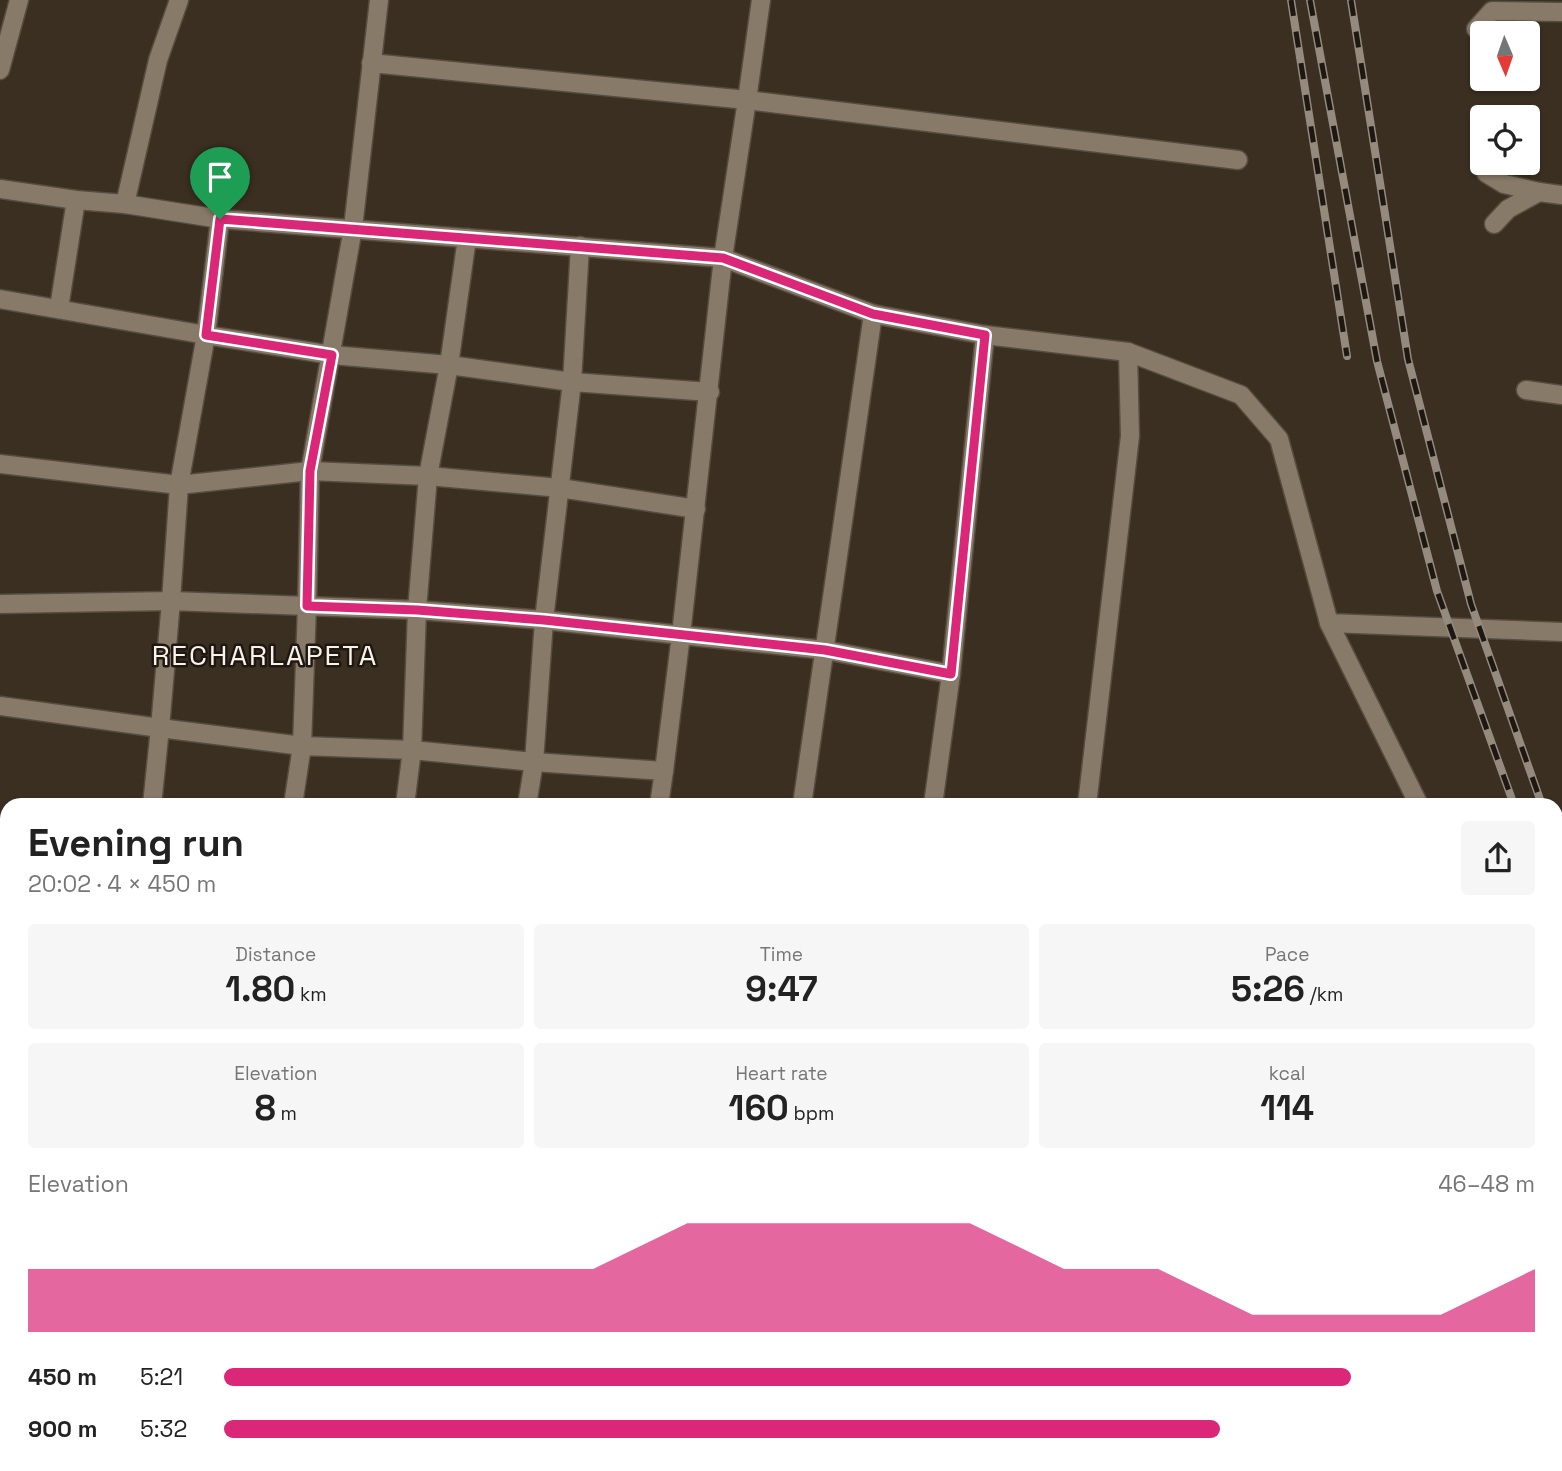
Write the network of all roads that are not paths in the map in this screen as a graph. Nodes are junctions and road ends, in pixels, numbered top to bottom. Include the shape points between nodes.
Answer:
1 (19, 0) edge
2 (179, 0) edge
3 (379, 0) edge
4 (761, 0) edge
5 (1562, 12) edge
6 (1483, 21) edge
7 (371, 63) junction
8 (0, 70) edge
9 (747, 100) junction
10 (1238, 160) dead end
11 (1489, 175) edge
12 (0, 189) edge
13 (1539, 192) junction
14 (1562, 195) edge
15 (76, 200) junction
16 (125, 204) junction
17 (220, 219) junction
18 (1494, 224) dead end
19 (353, 228) junction
20 (467, 238) junction
21 (580, 246) junction
22 (723, 258) junction
23 (0, 299) edge
24 (59, 308) junction
25 (873, 314) junction
26 (206, 335) junction
27 (985, 335) junction
28 (1128, 352) junction
29 (332, 355) junction
30 (449, 365) junction
31 (572, 382) junction
32 (1526, 390) dead end
33 (709, 392) junction
34 (1562, 395) edge
35 (0, 464) edge
36 (310, 471) junction
37 (428, 477) junction
38 (178, 485) junction
39 (560, 488) junction
40 (696, 509) junction
41 (171, 601) junction
42 (0, 604) edge
43 (307, 606) junction
44 (417, 610) junction
45 (544, 620) junction
46 (1329, 623) junction
47 (1562, 632) edge
48 (681, 635) junction
49 (825, 650) junction
50 (951, 674) junction
51 (0, 706) edge
52 (160, 728) junction
53 (303, 746) junction
54 (412, 750) junction
55 (534, 762) junction
56 (664, 771) junction
57 (153, 798) edge
58 (294, 798) edge
59 (406, 798) edge
60 (528, 798) edge
61 (660, 798) edge
62 (803, 798) edge
63 (934, 798) edge
64 (1088, 798) edge
65 (1416, 798) edge

1 - 8 street
2 - 16 street via 158,60
3 - 7 street
4 - 9 street
5 - 6 street via 1492,11
7 - 9 street
7 - 19 street
9 - 10 street
9 - 22 street
11 - 13 street via 1504,184
12 - 15 street
13 - 14 street
13 - 18 street via 1508,209
15 - 16 street
15 - 24 street
16 - 17 street
17 - 19 street
17 - 26 street
19 - 20 street
19 - 29 street
20 - 21 street
20 - 30 street
21 - 22 street
21 - 31 street
22 - 25 street
22 - 33 street
23 - 24 street
24 - 26 street
25 - 27 street
25 - 49 street
26 - 29 street
26 - 38 street
27 - 28 street
27 - 50 street
28 - 46 street via 1241,396 1279,439
28 - 64 street via 1130,436
29 - 30 street
29 - 36 street
30 - 31 street
30 - 37 street
31 - 33 street
31 - 39 street
32 - 34 street
33 - 40 street
35 - 38 street
36 - 37 street
36 - 38 street
36 - 43 street
37 - 39 street
37 - 44 street
38 - 41 street
39 - 40 street
39 - 45 street
40 - 48 street
41 - 42 street
41 - 43 street
41 - 52 street
43 - 44 street
43 - 53 street
44 - 45 street
44 - 54 street
45 - 48 street
45 - 55 street
46 - 47 street
46 - 65 street
48 - 49 street
48 - 56 street
49 - 50 street
49 - 62 street
50 - 63 street
51 - 52 street
52 - 53 street
52 - 57 street
53 - 54 street
53 - 58 street
54 - 55 street
54 - 59 street
55 - 56 street
55 - 60 street
56 - 61 street

